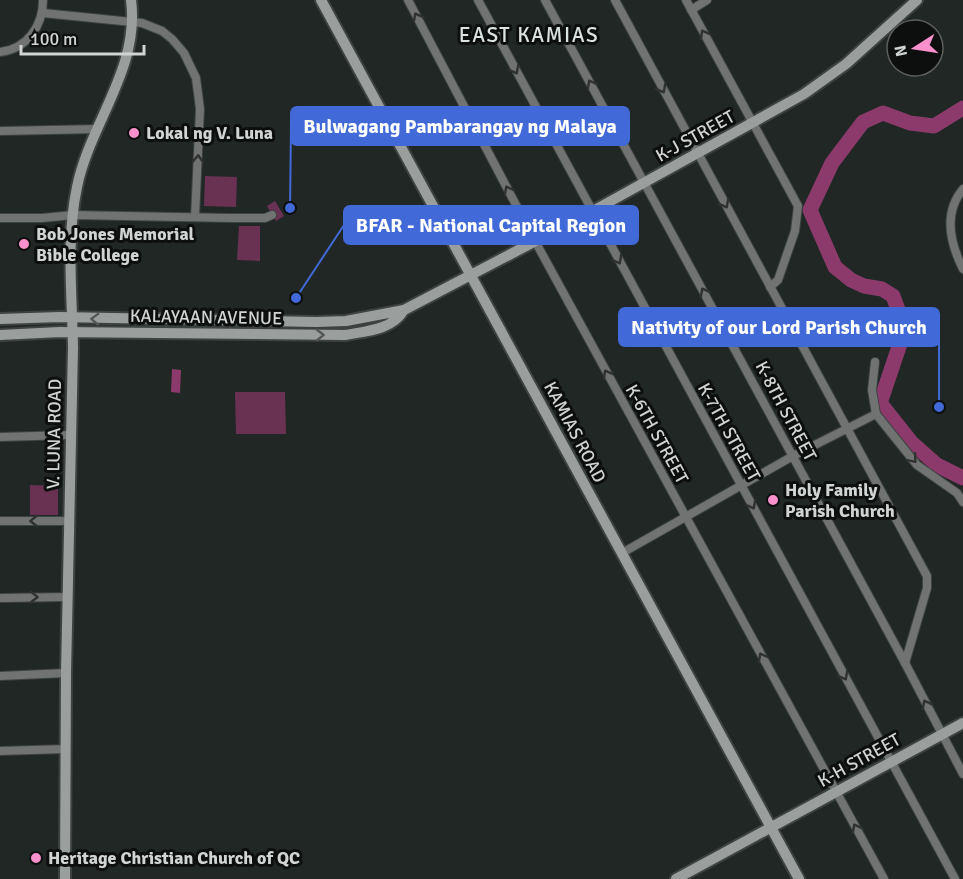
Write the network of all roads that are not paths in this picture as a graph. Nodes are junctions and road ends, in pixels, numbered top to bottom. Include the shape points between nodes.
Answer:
1 (43, 0) edge
2 (131, 0) edge
3 (408, 0) edge
4 (478, 0) edge
5 (545, 0) edge
6 (615, 0) edge
7 (686, 0) edge
8 (707, 0) edge
9 (917, 0) edge
10 (326, 2) edge
11 (691, 10) junction
12 (43, 13) junction
13 (132, 21) junction
14 (0, 52) edge
15 (753, 122) junction
16 (98, 129) junction
17 (0, 131) edge
18 (697, 153) junction
19 (645, 183) junction
20 (963, 189) edge
21 (591, 212) junction
22 (73, 214) junction
23 (272, 215) dead end
24 (195, 217) junction
25 (0, 218) edge
26 (535, 241) junction
27 (963, 269) edge
28 (470, 274) junction
29 (770, 287) junction
30 (404, 310) junction
31 (72, 318) junction
32 (0, 319) edge
33 (73, 332) junction
34 (0, 335) edge
35 (875, 362) dead end
36 (876, 414) junction
37 (846, 429) junction
38 (70, 435) junction
39 (0, 437) edge
40 (793, 456) junction
41 (742, 487) junction
42 (963, 502) edge
43 (685, 518) junction
44 (0, 521) edge
45 (69, 521) junction
46 (622, 553) junction
47 (68, 597) junction
48 (0, 598) edge
49 (905, 663) junction
50 (66, 673) junction
51 (0, 676) edge
52 (963, 723) edge
53 (941, 735) junction
54 (66, 749) junction
55 (0, 751) edge
56 (890, 762) junction
57 (963, 774) edge
58 (836, 791) junction
59 (771, 827) junction
60 (65, 879) edge
61 (676, 879) edge
62 (799, 879) edge
63 (884, 879) edge
64 (955, 879) edge

1 - 12 street
2 - 13 main road, V. LUNA ROAD
26 -> 3 street, K-6TH STREET
4 -> 21 street, K-7TH STREET
19 -> 5 street, K-8TH STREET
6 -> 18 street
7 - 11 street
8 - 11 street
9 - 15 main road, K-J STREET via 840,70
10 - 28 main road, KAMIAS ROAD
15 -> 11 street
12 - 13 street
12 - 14 street via 38,27 25,42
13 - 16 main road, V. LUNA ROAD via 122,75
24 -> 13 street via 200,109 196,78 172,39 152,26
15 - 18 main road, K-J STREET
15 - 29 street via 799,210 778,280
16 - 17 street
16 - 22 main road, V. LUNA ROAD via 82,165
18 - 19 main road, K-J STREET
18 -> 29 street
19 - 21 main road, K-J STREET
40 -> 19 street, K-8TH STREET
20 - 27 street via 955,200 950,222 953,246
21 - 26 main road, K-J STREET
21 -> 41 street, K-7TH STREET
22 - 24 street
22 - 25 street
22 - 31 main road, V. LUNA ROAD
23 - 24 street
26 - 28 main road, K-J STREET
43 -> 26 street, K-6TH STREET
28 - 30 main road, KALAYAAN AVENUE
28 - 46 main road, KAMIAS ROAD
29 - 37 street
30 -> 31 main road, KALAYAAN AVENUE via 346,321 315,322
33 -> 30 main road, KALAYAAN AVENUE via 345,335 386,326
31 - 32 main road, KALAYAAN AVENUE
31 - 33 main road, V. LUNA ROAD
33 - 34 main road, KALAYAAN AVENUE
33 - 38 main road, V. LUNA ROAD
35 - 36 street via 872,390
36 - 37 street
36 -> 42 street via 917,465 957,493
37 - 40 street
37 - 49 street via 927,576
38 - 39 street
38 - 45 main road, V. LUNA ROAD
40 - 41 street
40 - 49 street, K-8TH STREET
41 - 43 street
41 -> 56 street, K-7TH STREET
43 - 46 street
58 -> 43 street, K-6TH STREET
45 -> 44 street
45 - 47 main road, V. LUNA ROAD
46 - 59 main road, KAMIAS ROAD
48 -> 47 street
47 - 50 main road, V. LUNA ROAD
53 -> 49 street, K-8TH STREET
50 - 51 street
50 - 54 main road, V. LUNA ROAD
52 - 53 main road, K-H STREET
53 - 56 main road, K-H STREET
53 - 57 street, K-8TH STREET
54 - 55 street
54 - 60 main road, V. LUNA ROAD
56 - 58 main road, K-H STREET
56 - 64 street, K-7TH STREET
58 - 59 main road, K-H STREET
63 -> 58 street, K-6TH STREET
59 - 61 main road, K-H STREET
59 - 62 main road, KAMIAS ROAD

